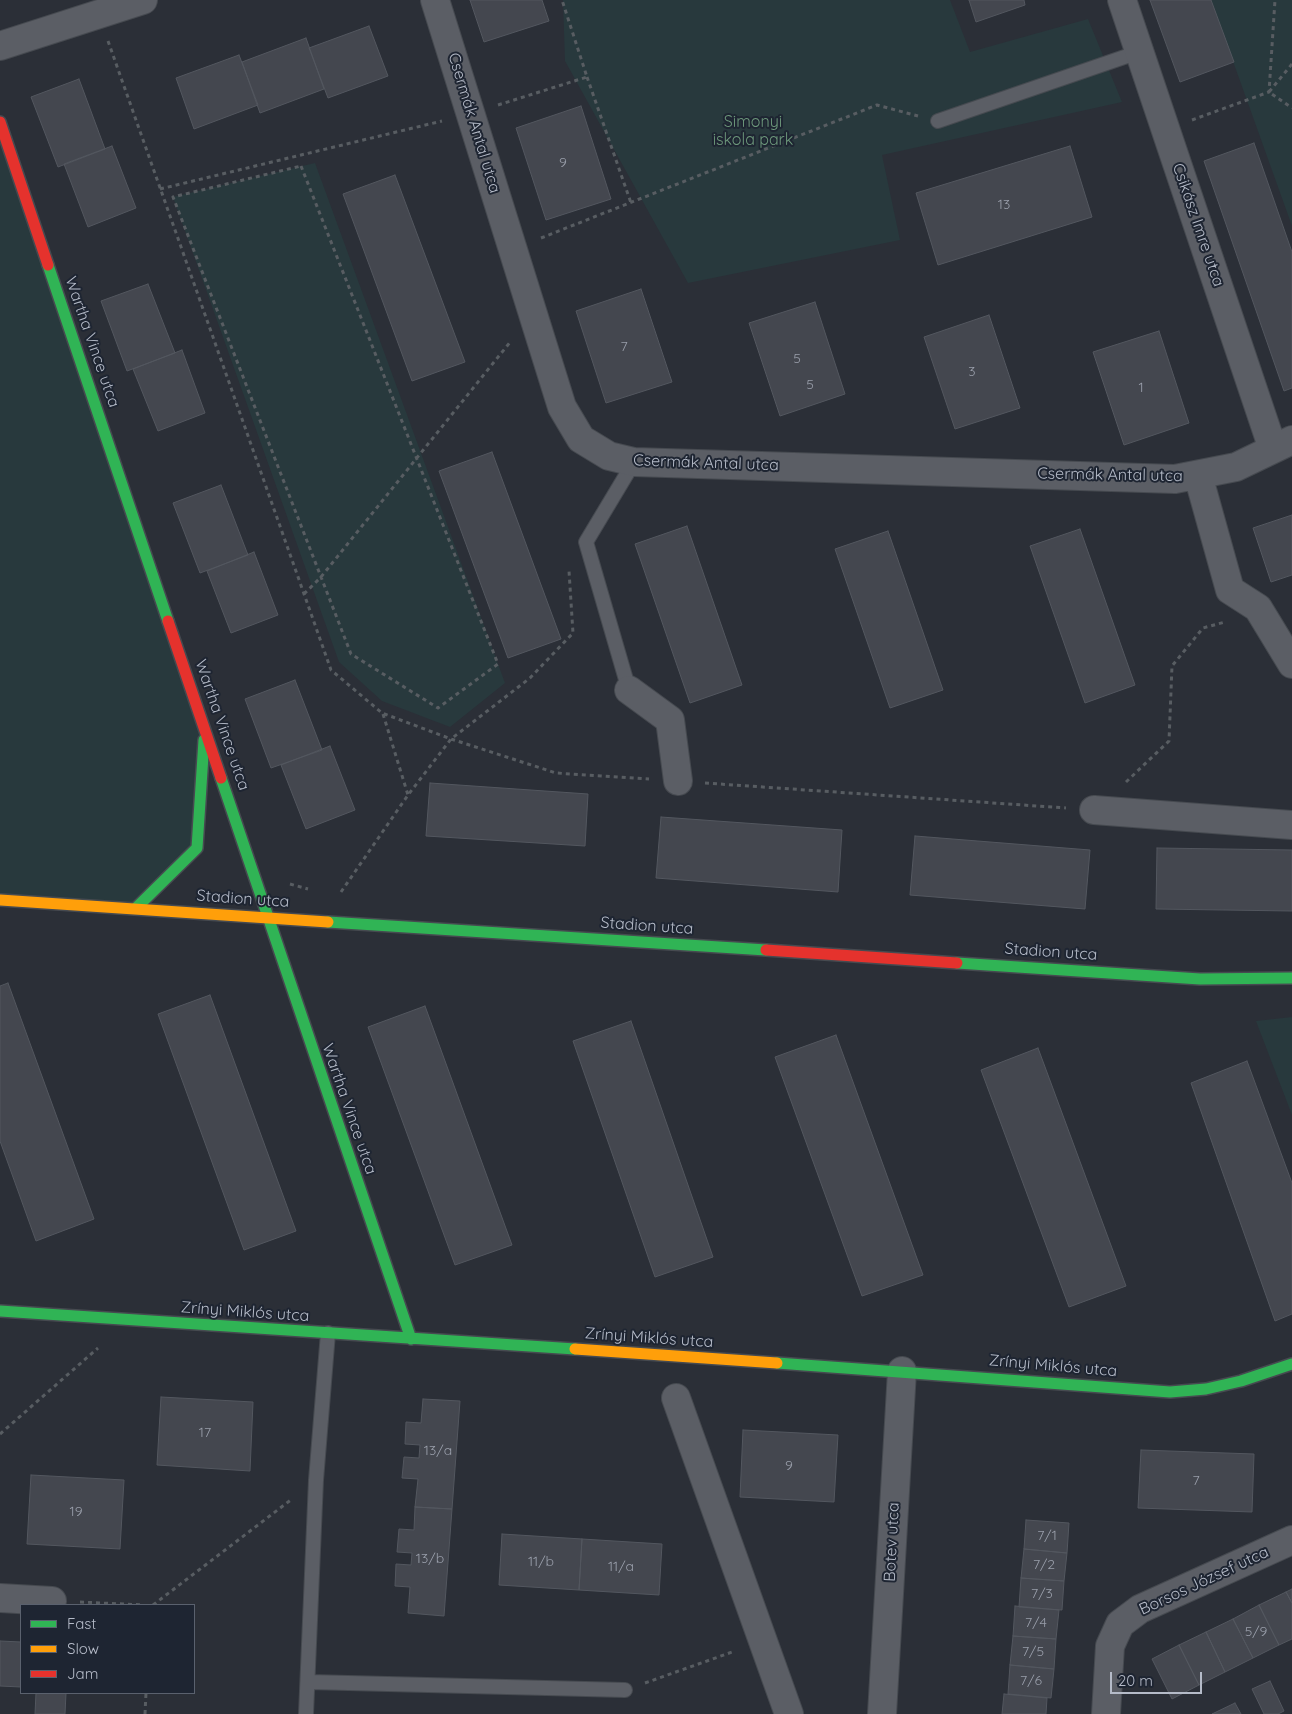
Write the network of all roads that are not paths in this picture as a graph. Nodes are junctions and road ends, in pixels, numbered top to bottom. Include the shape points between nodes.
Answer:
1 (143, 0) edge
2 (435, 0) edge
3 (1122, 0) edge
4 (0, 46) edge
5 (1140, 52) junction
6 (938, 121) road end
7 (0, 122) edge
8 (1283, 445) edge
9 (634, 462) junction
10 (1198, 475) junction
11 (1292, 664) edge
12 (629, 690) joint
13 (205, 726) junction
14 (678, 781) road end
15 (1094, 810) road end
16 (1292, 824) edge
17 (0, 900) edge
18 (136, 908) junction
19 (266, 917) junction
20 (1292, 978) edge
21 (0, 1311) edge
22 (328, 1333) junction
23 (411, 1339) junction
24 (1292, 1364) edge
25 (902, 1370) junction
26 (676, 1398) dead end
27 (1292, 1540) edge
28 (0, 1598) edge
29 (52, 1600) road end
30 (309, 1682) junction
31 (626, 1690) road end
32 (306, 1714) edge
33 (789, 1714) edge
34 (882, 1714) edge
35 (1106, 1714) edge

1 - 4 street
2 - 9 street, Csermák Antal utca via 562,407 581,439 609,456
3 - 5 street, Csikász Imre utca
5 - 6 lane
5 - 8 street, Csikász Imre utca
7 - 13 street, Wartha Vince utca
8 - 10 street, Csermák Antal utca via 1236,467
9 - 10 street, Csermák Antal utca via 1175,479
9 - 12 lane via 586,542
10 - 11 street via 1230,590 1260,611
12 - 14 street via 670,720
13 - 18 street via 197,848
13 - 19 street, Wartha Vince utca
15 - 16 street
17 - 18 street, Stadion utca
18 - 19 street, Stadion utca
19 - 20 street, Stadion utca via 1200,978
19 - 23 street, Wartha Vince utca
21 - 22 street, Zrínyi Miklós utca
22 - 23 street, Zrínyi Miklós utca
22 - 30 lane via 316,1480
23 - 25 street, Zrínyi Miklós utca
24 - 25 street, Zrínyi Miklós utca via 1241,1381 1206,1389 1170,1392
25 - 34 street, Botev utca
26 - 33 street
27 - 35 street, Borsos József utca via 1140,1609 1120,1624 1110,1646
28 - 29 street
30 - 31 lane
30 - 32 lane

